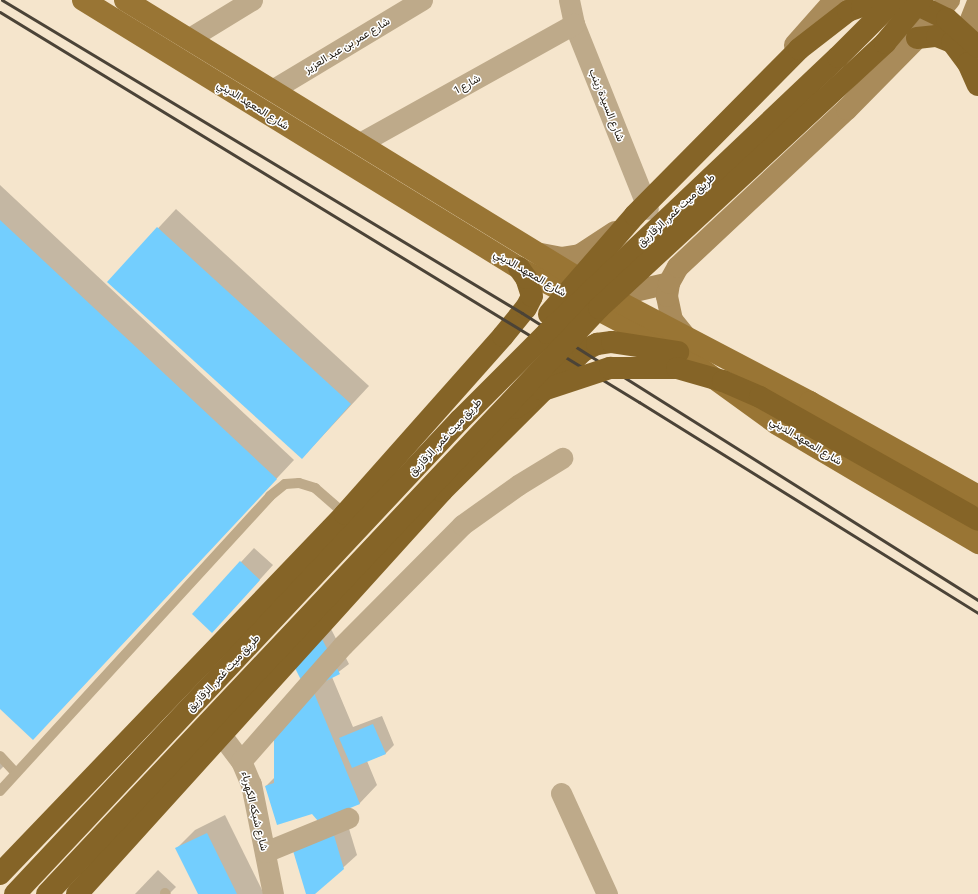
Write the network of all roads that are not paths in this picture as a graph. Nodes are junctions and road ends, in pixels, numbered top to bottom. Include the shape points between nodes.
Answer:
1 (83, 0) edge
2 (125, 0) edge
3 (252, 0) edge
4 (422, 0) edge
5 (569, 0) edge
6 (835, 0) edge
7 (895, 0) edge
8 (921, 0) edge
9 (949, 0) edge
10 (978, 2) edge
11 (574, 24) junction
12 (917, 38) junction
13 (188, 39) junction
14 (968, 48) edge
15 (978, 85) edge
16 (272, 90) junction
17 (360, 143) junction
18 (648, 209) junction
19 (588, 251) junction
20 (541, 254) junction
21 (519, 268) junction
22 (669, 283) junction
23 (681, 343) junction
24 (504, 375) junction
25 (468, 447) junction
26 (562, 458) dead end
27 (978, 496) edge
28 (345, 514) junction
29 (978, 520) edge
30 (978, 543) edge
31 (222, 736) junction
32 (0, 756) edge
33 (241, 761) junction
34 (16, 773) junction
35 (0, 791) edge
36 (561, 793) dead end
37 (348, 818) dead end
38 (265, 852) junction
39 (0, 874) edge
40 (15, 894) edge
41 (47, 894) edge
42 (77, 894) edge
43 (273, 894) edge
44 (607, 894) edge

1 - 21 main road, شارع المعهد الديني
2 - 13 main road, شارع المعهد الديني
3 - 13 street
4 - 16 street, شارع عمر بن عبد العزيز
5 - 11 street, شارع السيدة زينب
6 - 18 street
7 - 24 highway, طريق ميت غمر, الزقازيق, bridge
8 - 25 highway, طريق ميت غمر, الزقازيق, bridge via 885,43 599,308
9 - 12 street
10 - 14 street
11 - 17 street, شارع 1
11 - 18 street, شارع السيدة زينب
12 - 14 highway via 937,36
12 - 22 street via 847,109 678,267
13 - 16 main road, شارع المعهد الديني
14 - 15 highway
14 - 24 highway, bridge via 947,19 930,10 906,3 891,2 862,6 830,23 799,49 598,255 537,328
16 - 17 main road, شارع المعهد الديني
17 - 20 main road, شارع المعهد الديني
18 - 19 street
19 - 20 street via 561,258
19 - 22 street via 598,270 615,285 636,290
20 - 23 main road, شارع المعهد الديني
21 - 23 main road, شارع المعهد الديني
21 - 28 highway, طريق ميت غمر, الزقازيق via 526,278 532,296 526,308 451,398
22 - 23 street via 668,308
23 - 27 main road, شارع المعهد الديني
23 - 30 main road, شارع المعهد الديني via 777,424
23 - 31 highway via 612,342 597,344 583,351 442,491
24 - 40 highway, طريق ميت غمر, الزقازيق, bridge
25 - 29 highway, bridge via 513,409 543,390 610,368 677,368 724,380 760,397
25 - 41 highway, طريق ميت غمر, الزقازيق, bridge
26 - 33 street via 518,485 462,525 343,645
28 - 34 lane via 315,488 299,483 285,484 270,496
28 - 39 highway, طريق ميت غمر, الزقازيق
31 - 33 street, شارع شبكه الكهرباء
31 - 42 highway
32 - 34 lane
33 - 38 street, شارع شبكه الكهرباء via 251,784
34 - 35 lane
36 - 44 street
37 - 38 street
38 - 43 street, شارع شبكه الكهرباء

